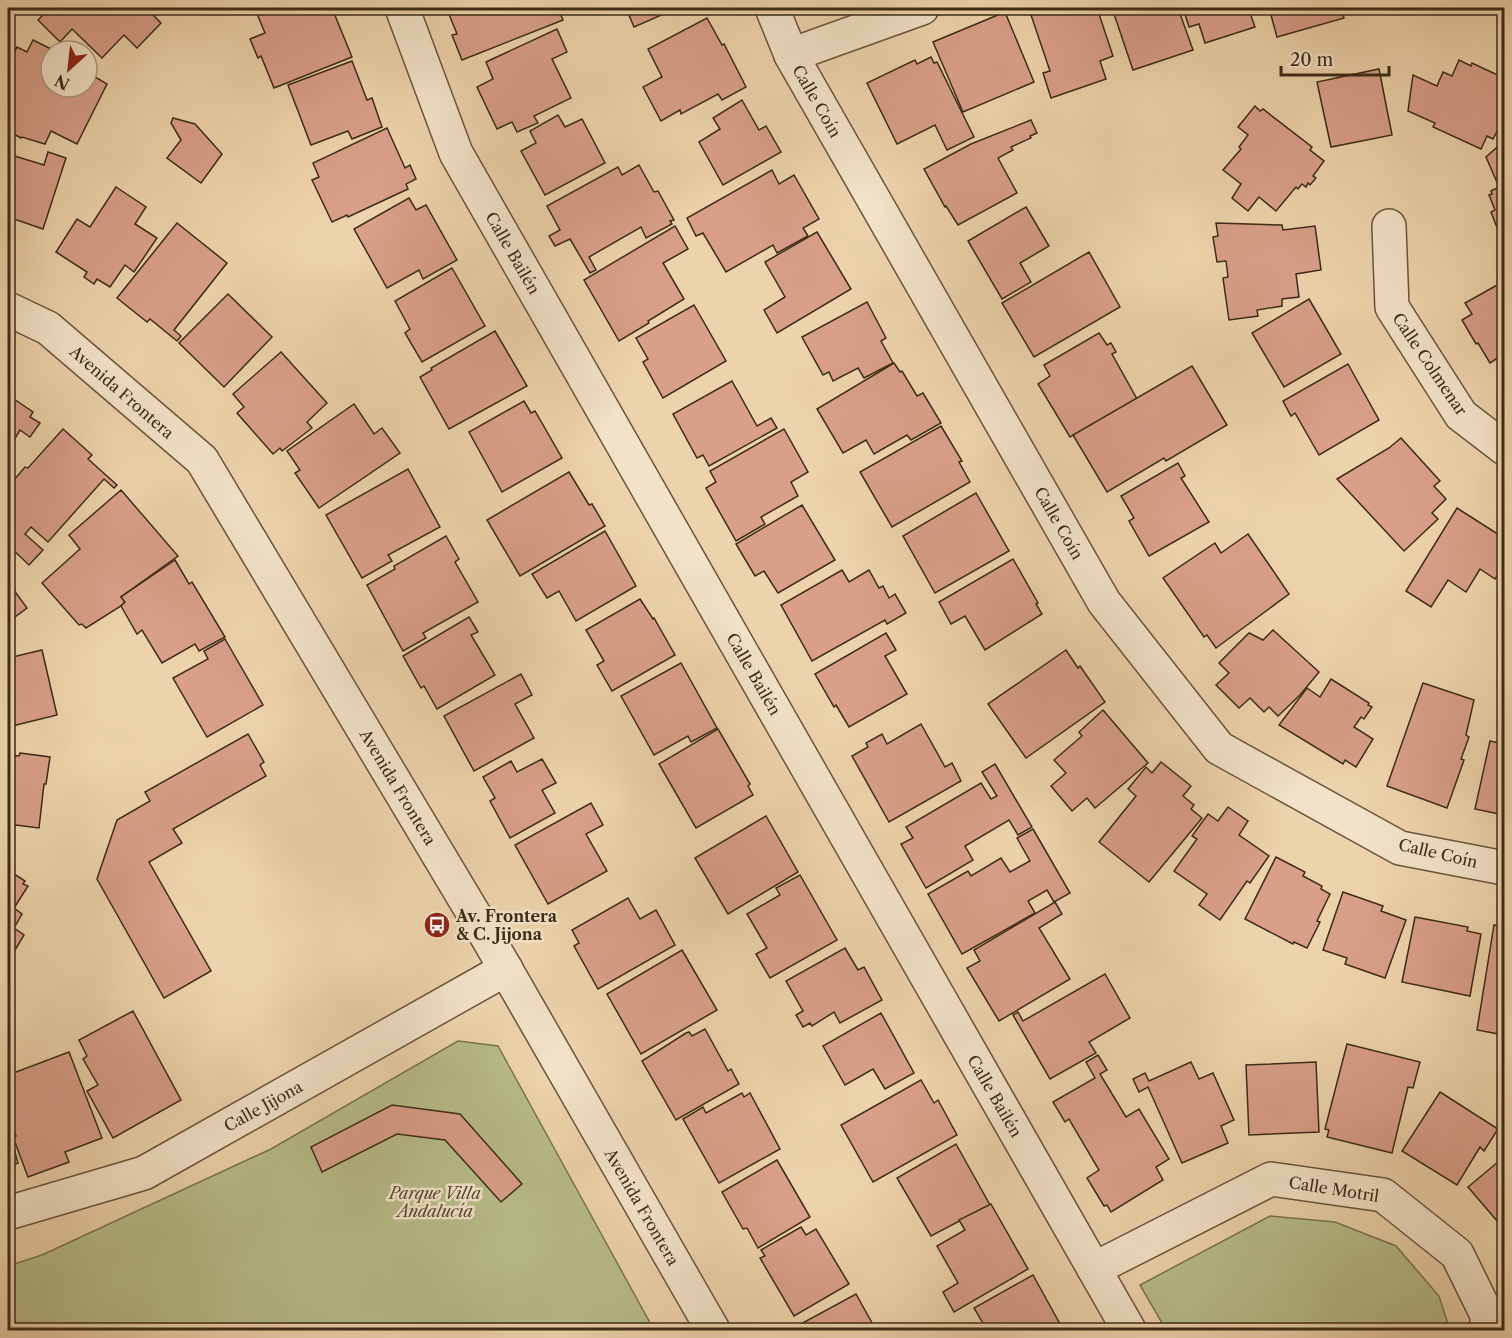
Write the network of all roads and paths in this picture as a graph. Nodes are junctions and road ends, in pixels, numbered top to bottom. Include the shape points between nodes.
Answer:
1 (402, 8) edge
2 (772, 8) edge
3 (922, 8) edge
4 (791, 55) junction
5 (1389, 226) dead end
6 (8, 309) edge
7 (1504, 448) edge
8 (1504, 868) edge
9 (506, 969) junction
10 (8, 1213) edge
11 (1094, 1269) junction
12 (713, 1330) edge
13 (1130, 1330) edge
14 (1487, 1330) edge

1 - 11 street, Calle Bailén via 456,153
2 - 4 street, Calle Coín
3 - 4 street
4 - 8 street, Calle Coín via 1104,602 1219,748 1400,848
5 - 7 street, Calle Colmenar via 1392,307 1461,415
6 - 9 street, Avenida Frontera via 48,328 202,460
9 - 10 street, Calle Jijona via 144,1173
9 - 12 street, Avenida Frontera
11 - 13 street, Calle Bailén
11 - 14 street, Calle Motril via 1271,1179 1383,1195 1457,1254 1487,1315

